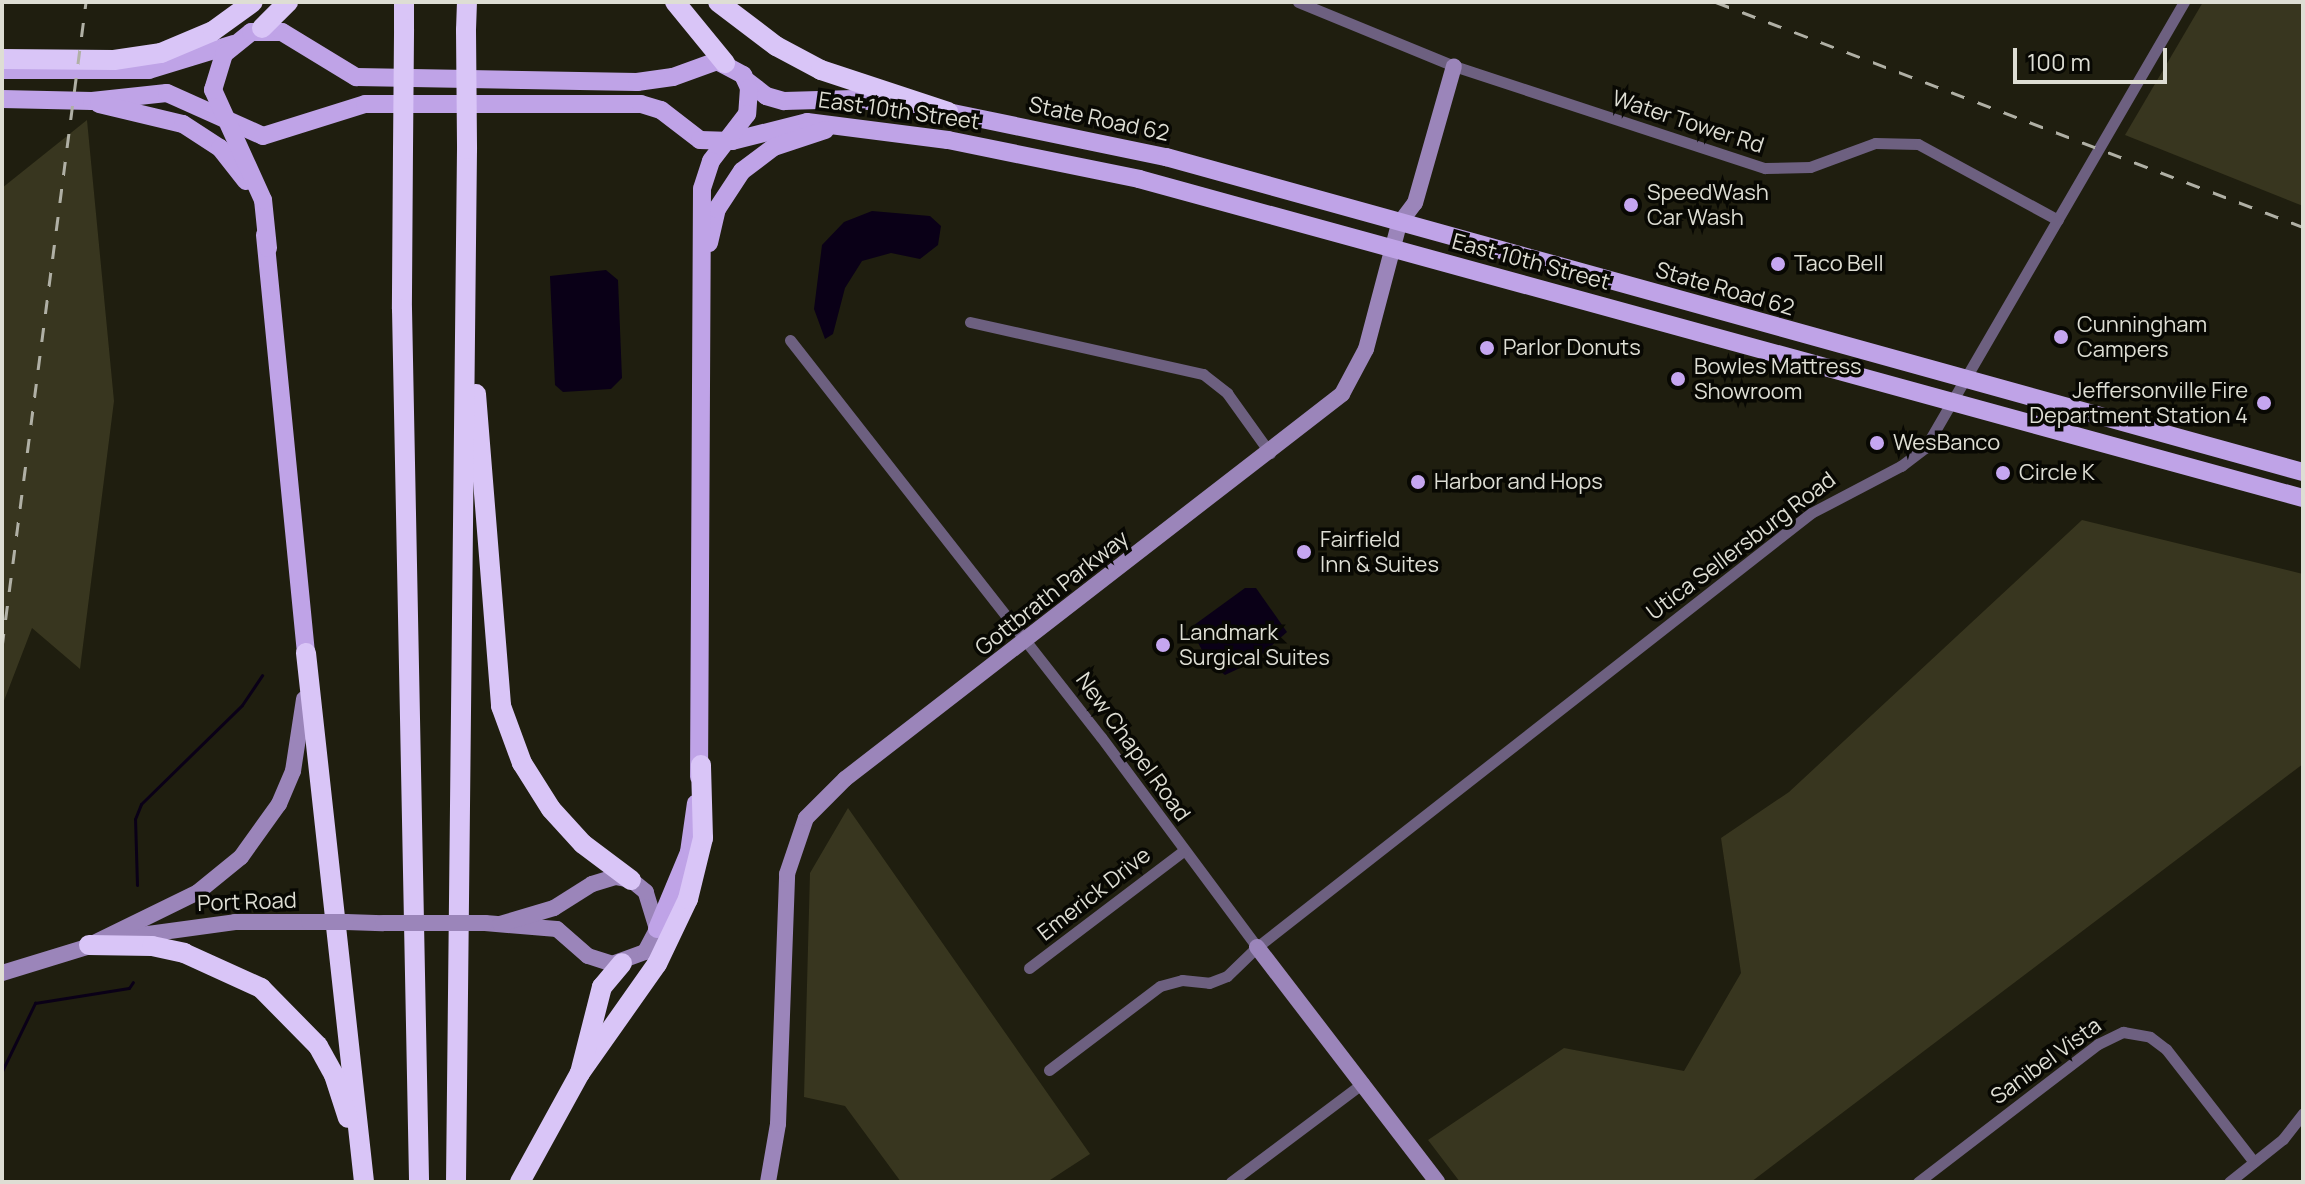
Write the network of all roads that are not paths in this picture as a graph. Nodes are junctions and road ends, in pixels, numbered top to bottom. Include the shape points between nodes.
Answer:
1 (253, 2) edge
2 (288, 2) edge
3 (404, 2) edge
4 (467, 2) edge
5 (675, 2) edge
6 (718, 2) edge
7 (1298, 2) edge
8 (2184, 2) edge
9 (262, 28) junction
10 (234, 44) junction
11 (2, 59) edge
12 (725, 63) junction
13 (1454, 66) junction
14 (2, 70) edge
15 (747, 81) junction
16 (2, 99) edge
17 (92, 101) junction
18 (948, 112) junction
19 (222, 116) junction
20 (860, 126) junction
21 (731, 140) junction
22 (2058, 220) junction
23 (1399, 224) junction
24 (268, 248) junction
25 (1393, 249) junction
26 (705, 255) junction
27 (465, 290) junction
28 (970, 322) dead end
29 (790, 340) dead end
30 (1966, 382) junction
31 (1956, 403) junction
32 (1270, 453) junction
33 (2303, 472) edge
34 (2303, 498) edge
35 (1027, 641) junction
36 (306, 653) junction
37 (701, 765) junction
38 (1183, 851) junction
39 (631, 880) junction
40 (492, 923) junction
41 (657, 929) junction
42 (89, 945) junction
43 (1257, 947) junction
44 (622, 963) junction
45 (1029, 968) dead end
46 (2, 973) edge
47 (1049, 1070) dead end
48 (580, 1073) junction
49 (1364, 1082) junction
50 (2303, 1113) edge
51 (2254, 1162) junction
52 (364, 1175) edge
53 (419, 1182) edge
54 (456, 1182) edge
55 (520, 1182) edge
56 (768, 1182) edge
57 (1231, 1182) edge
58 (1437, 1182) edge
59 (1918, 1182) edge
60 (2229, 1182) edge

1 - 11 highway via 203,37 150,56
2 - 9 highway
3 - 53 highway, bridge via 402,325
4 - 27 highway, bridge
5 - 12 highway
6 - 18 highway via 776,46 821,70
7 - 13 street, Water Tower Rd
8 - 22 street, Utica Sellersburg Road
9 - 10 main road
9 - 12 main road via 291,36 356,77 637,82
10 - 14 main road via 149,70
10 - 19 main road via 220,61 214,81
12 - 15 main road, East 10th Street
13 - 22 street, Water Tower Rd via 1765,168 1810,167 1875,143 1918,144
13 - 23 street, Gottbrath Parkway via 1415,203
15 - 18 main road, East 10th Street via 766,96 784,101 854,99
15 - 21 main road via 747,114
16 - 17 main road
17 - 19 main road via 167,93
17 - 24 main road via 183,124 220,148 248,183
18 - 23 main road, State Road 62 via 1166,157
19 - 21 main road via 263,136 365,104 641,104 661,110 700,140
19 - 24 main road via 263,200
20 - 21 main road, East 10th Street via 791,123
20 - 25 main road, East 10th Street via 1126,176
20 - 26 main road via 796,137 758,157 725,194
21 - 26 main road via 703,180
22 - 30 street, Utica Sellersburg Road
23 - 25 street, Gottbrath Parkway
23 - 30 main road, State Road 62
24 - 36 main road
25 - 31 main road, East 10th Street
25 - 32 street, Gottbrath Parkway via 1356,374 1342,394
26 - 37 main road
27 - 39 highway via 501,706 522,763 551,809 583,844
27 - 54 highway
28 - 32 street via 1203,374 1227,393
29 - 35 street, New Chapel Road
30 - 31 street, Utica Sellersburg Road
30 - 33 main road, State Road 62
31 - 34 main road, East 10th Street
31 - 43 street, Utica Sellersburg Road via 1916,457 1811,513
32 - 35 street, Gottbrath Parkway
35 - 38 street, New Chapel Road
35 - 56 street, Gottbrath Parkway via 845,779 806,818 787,874 778,1124
36 - 42 street via 301,740 279,804 260,834 198,892
36 - 52 highway
37 - 41 main road via 689,852
37 - 48 highway via 703,838 688,899 662,956
38 - 43 street, New Chapel Road
38 - 45 street, Emerick Drive
39 - 40 street via 603,879 554,908
39 - 41 street via 652,901
40 - 42 street, Port Road, bridge via 201,925
40 - 44 street via 557,929 596,960
41 - 44 street via 645,952
42 - 46 street, Port Road
42 - 52 highway via 152,946 184,953 261,988 301,1026 334,1075
43 - 47 street, Utica Sellersburg Road via 1219,982 1182,980 1160,986
43 - 49 street, New Chapel Road
44 - 48 highway via 602,987
48 - 55 highway
49 - 57 street
49 - 58 street, New Chapel Road
50 - 51 street via 2283,1139
51 - 59 street, Sanibel Vista via 2166,1049 2150,1037 2123,1032 2098,1044
51 - 60 street

